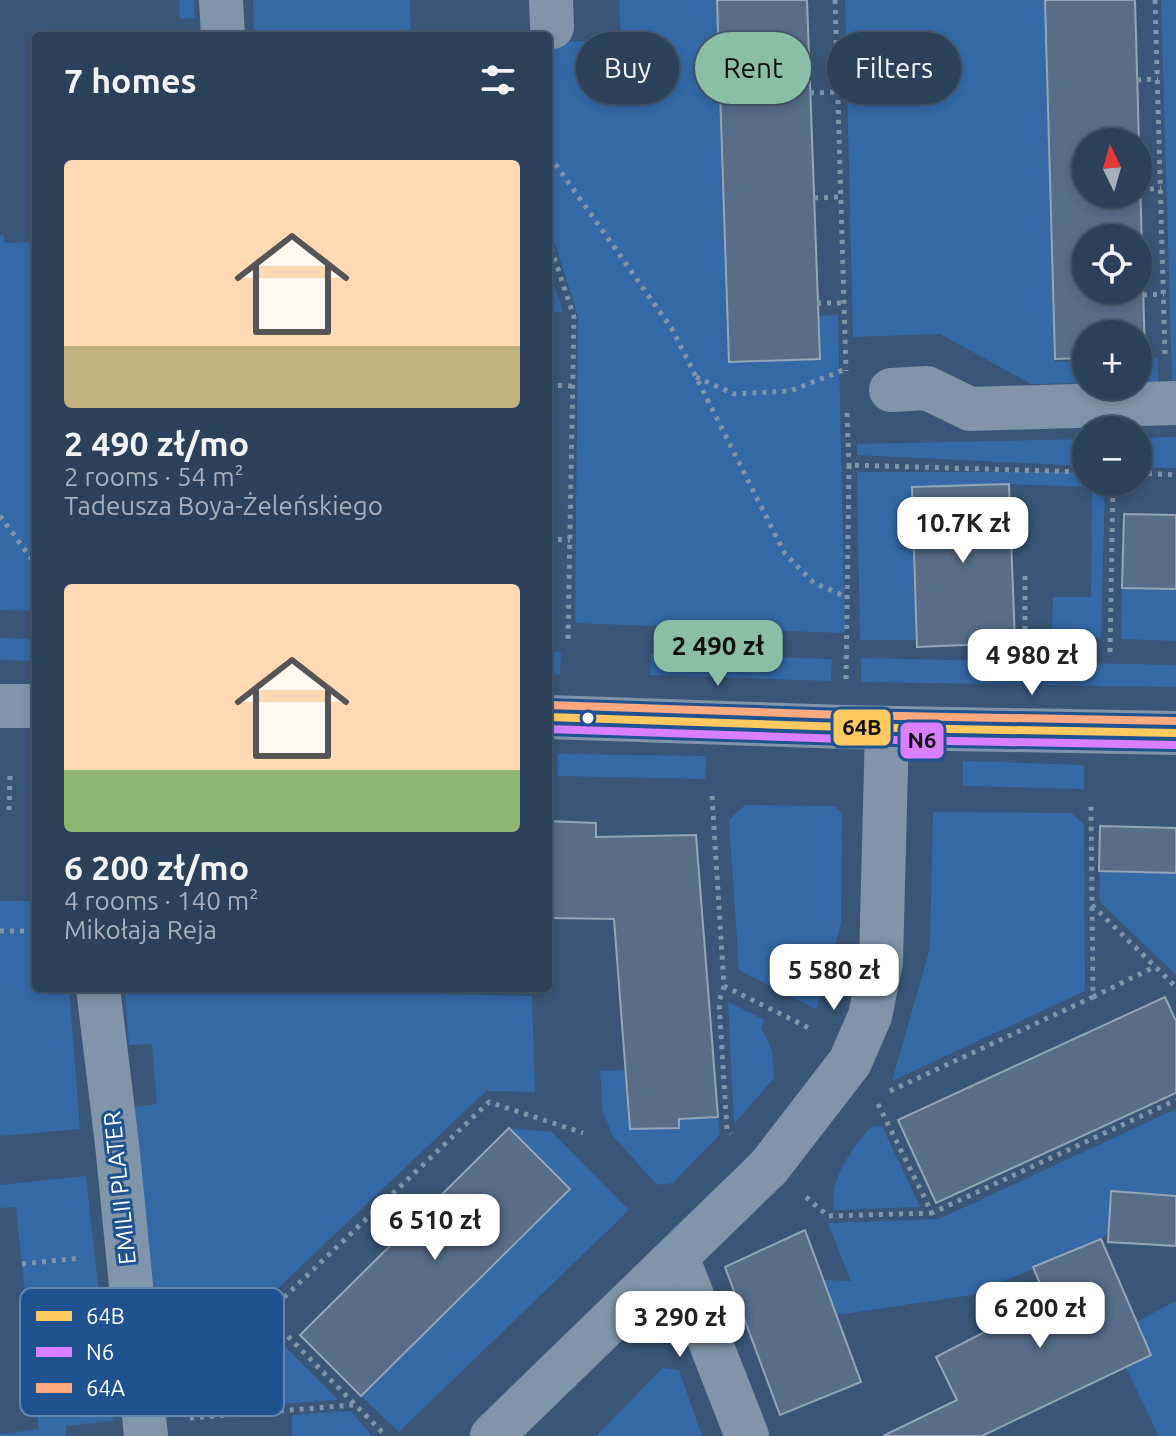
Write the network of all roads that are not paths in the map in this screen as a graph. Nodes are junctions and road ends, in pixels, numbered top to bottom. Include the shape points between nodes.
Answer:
1 (221, 0) edge
2 (223, 32) edge
3 (1171, 386) edge
4 (891, 390) dead end
5 (0, 706) edge
6 (32, 706) edge
7 (552, 717) edge
8 (866, 727) junction
9 (1176, 733) edge
10 (98, 992) edge
11 (677, 1257) junction
12 (130, 1288) edge
13 (492, 1436) edge
14 (747, 1436) edge

1 - 2 street
3 - 4 street via 970,409 927,388
5 - 6 street
7 - 8 street
8 - 9 street
8 - 11 street via 881,962 870,1016 850,1062 769,1167
10 - 12 street, EMILII PLATER
11 - 13 street
11 - 14 street

